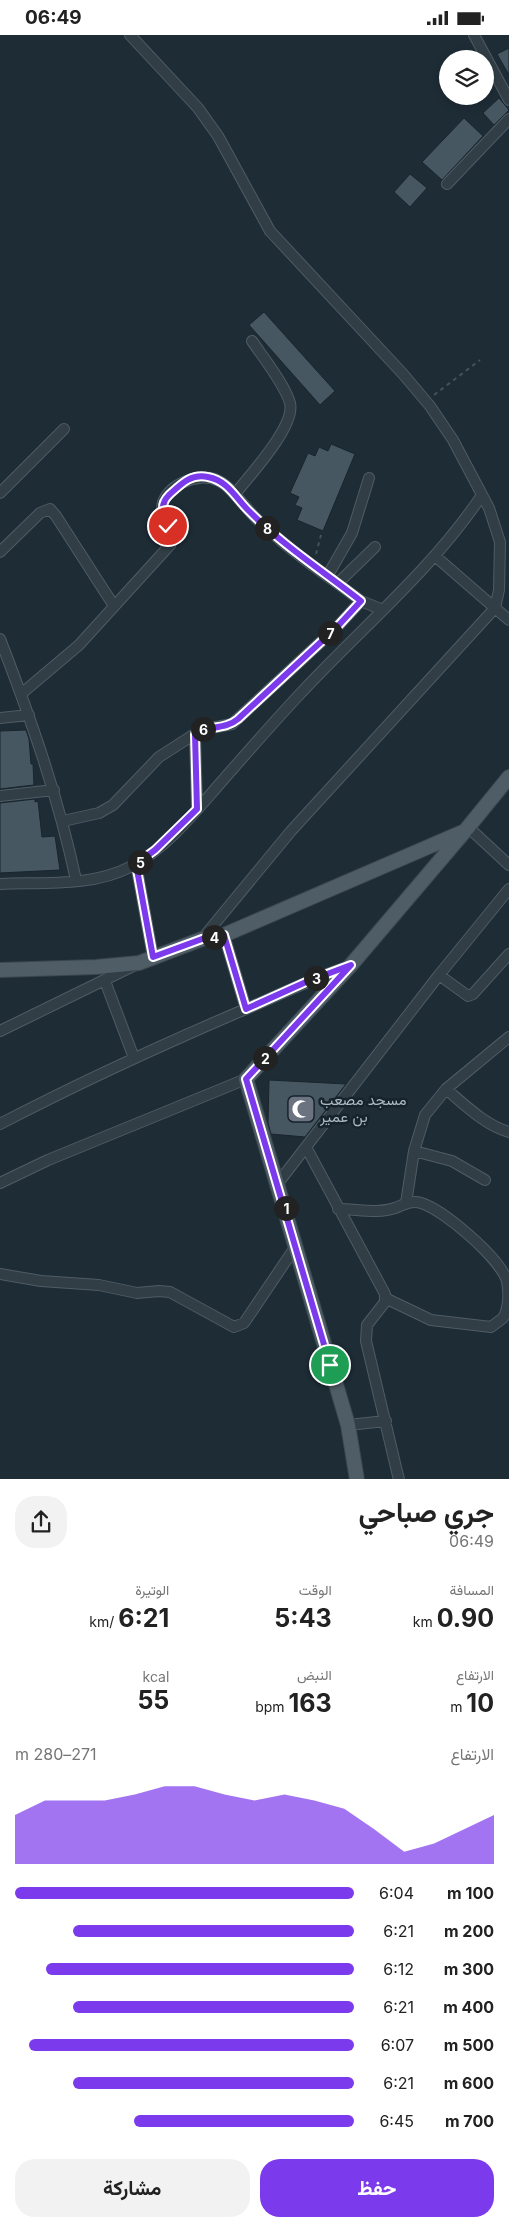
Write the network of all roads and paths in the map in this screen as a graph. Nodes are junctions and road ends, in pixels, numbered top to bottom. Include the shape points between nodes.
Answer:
1 (130, 35) edge
2 (474, 35) edge
3 (509, 100) edge
4 (509, 119) edge
5 (448, 183) dead end
6 (252, 341) dead end
7 (480, 360) dead end
8 (426, 402) junction
9 (64, 429) dead end
10 (369, 478) dead end
11 (0, 493) edge
12 (235, 494) junction
13 (482, 495) junction
14 (321, 535) dead end
15 (375, 547) dead end
16 (0, 553) edge
17 (435, 555) junction
18 (313, 565) junction
19 (328, 575) junction
20 (338, 583) junction
21 (361, 601) junction
22 (114, 606) junction
23 (495, 608) junction
24 (383, 611) junction
25 (509, 620) edge
26 (0, 639) edge
27 (21, 694) junction
28 (29, 715) junction
29 (0, 718) edge
30 (195, 734) junction
31 (509, 777) edge
32 (54, 790) junction
33 (0, 796) edge
34 (197, 809) junction
35 (63, 821) junction
36 (466, 829) junction
37 (136, 864) junction
38 (509, 865) edge
39 (76, 880) junction
40 (0, 884) edge
41 (509, 889) edge
42 (224, 935) junction
43 (202, 939) junction
44 (509, 954) edge
45 (153, 957) junction
46 (139, 963) junction
47 (351, 965) junction
48 (0, 971) edge
49 (439, 975) junction
50 (105, 981) junction
51 (246, 1009) junction
52 (0, 1031) edge
53 (509, 1037) edge
54 (134, 1058) junction
55 (246, 1079) junction
56 (446, 1089) junction
57 (0, 1123) edge
58 (509, 1132) edge
59 (306, 1147) junction
60 (414, 1151) junction
61 (485, 1180) dead end
62 (0, 1183) edge
63 (278, 1183) junction
64 (406, 1203) junction
65 (338, 1209) junction
66 (296, 1245) junction
67 (0, 1274) edge
68 (509, 1295) edge
69 (385, 1298) junction
70 (386, 1421) junction
71 (348, 1425) junction
72 (358, 1479) edge
73 (399, 1479) edge

1 - 8 street via 198,108 218,136 270,231
2 - 3 street
4 - 5 street
6 - 12 street via 270,366 290,404 288,421
7 - 8 path
8 - 13 street via 453,441
9 - 11 street
10 - 19 street via 352,533
12 - 18 street via 279,539
12 - 22 street via 229,487 207,476 192,477 182,483 163,504 162,513 173,535 172,541
13 - 17 street
13 - 23 street via 496,523 500,542 499,590
14 - 18 path
15 - 20 street
16 - 22 street via 40,513 50,509
17 - 23 street
17 - 24 street
18 - 19 street
19 - 20 street
20 - 21 street
21 - 24 street
21 - 30 street via 232,724
22 - 27 street via 79,645
23 - 25 street
23 - 43 street via 291,831
24 - 34 street via 300,694
26 - 27 street
27 - 28 street
28 - 29 street
28 - 32 street
30 - 34 street
30 - 35 street via 150,764 113,805 99,813
31 - 36 main road
32 - 33 street
32 - 35 street
34 - 37 street via 162,844
35 - 39 street
36 - 38 street
36 - 42 main road
36 - 47 main road
37 - 39 street via 102,877
37 - 45 street
39 - 40 street
41 - 49 street
42 - 43 main road
42 - 51 street
43 - 45 main road
44 - 49 street via 473,995 468,996
45 - 46 main road
46 - 48 main road
46 - 50 street
47 - 51 street
47 - 55 main road
49 - 59 street
50 - 52 street
50 - 54 street
51 - 54 street
53 - 56 street
54 - 57 street
55 - 62 street
55 - 63 main road
56 - 58 street via 476,1114
56 - 60 street via 425,1115
59 - 63 street
59 - 65 street
60 - 61 street via 452,1161
60 - 64 street
63 - 66 main road
64 - 65 street via 384,1211
64 - 68 street via 419,1202 433,1208 480,1245 507,1280
65 - 69 street
66 - 67 street via 244,1323 234,1327 170,1292 137,1293 99,1285
66 - 71 main road
68 - 69 street via 503,1318 491,1327 431,1320
69 - 70 street via 367,1325 366,1332
70 - 71 street
70 - 73 street
71 - 72 main road

